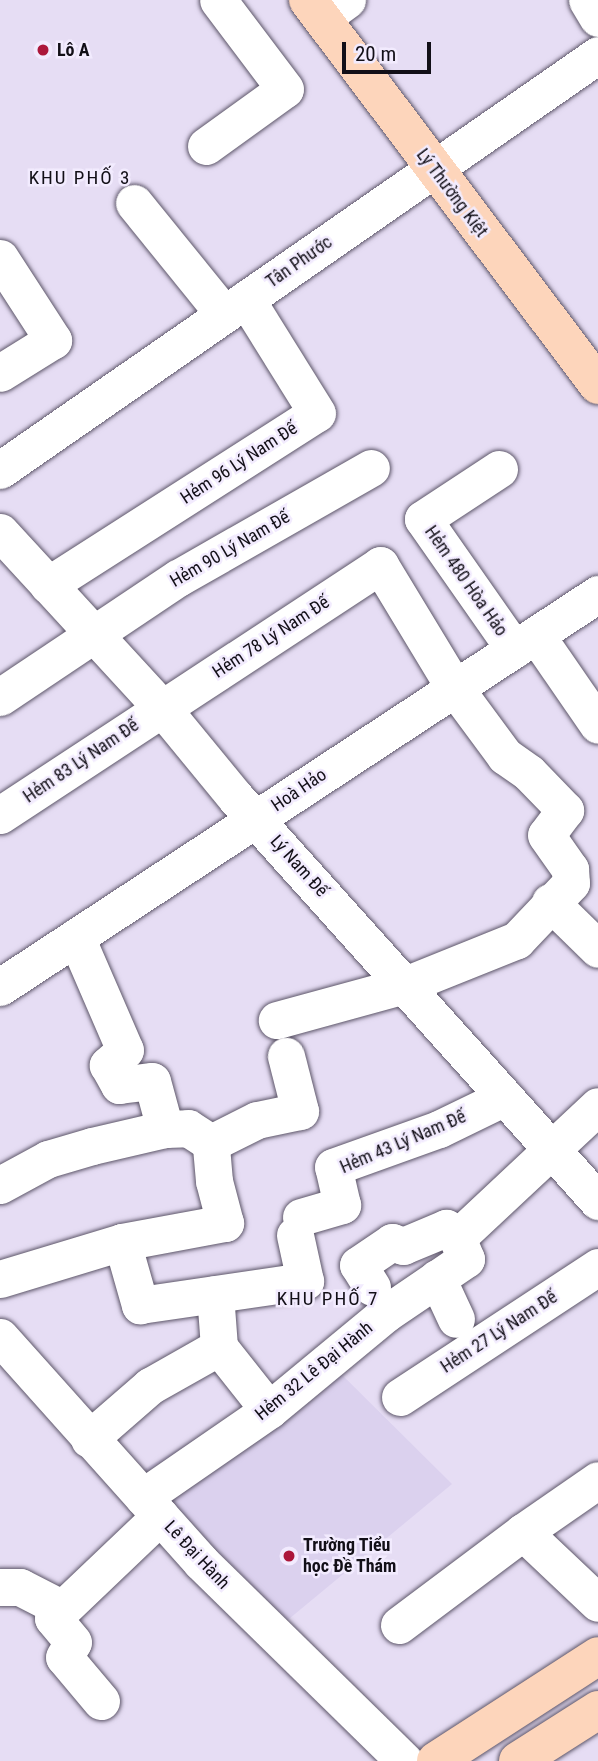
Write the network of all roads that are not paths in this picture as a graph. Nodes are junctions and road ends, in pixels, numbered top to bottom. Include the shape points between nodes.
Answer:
1 (218, 0) edge
2 (587, 0) edge
3 (326, 6) edge
4 (598, 18) edge
5 (598, 55) edge
6 (206, 146) dead end
7 (433, 169) junction
8 (134, 203) dead end
9 (0, 258) edge
10 (235, 306) junction
11 (0, 373) edge
12 (598, 385) edge
13 (371, 468) dead end
14 (499, 469) dead end
15 (0, 470) edge
16 (0, 531) edge
17 (48, 584) junction
18 (598, 594) edge
19 (93, 636) junction
20 (525, 642) junction
21 (5, 682) edge
22 (454, 687) junction
23 (162, 708) junction
24 (598, 725) edge
25 (0, 815) edge
26 (256, 818) junction
27 (550, 902) junction
28 (76, 937) junction
29 (598, 949) edge
30 (405, 985) junction
31 (0, 987) edge
32 (277, 1020) dead end
33 (286, 1056) dead end
34 (505, 1097) junction
35 (598, 1106) edge
36 (165, 1129) junction
37 (211, 1143) junction
38 (552, 1149) junction
39 (0, 1185) edge
40 (598, 1201) edge
41 (457, 1238) junction
42 (122, 1242) junction
43 (598, 1267) edge
44 (437, 1278) junction
45 (0, 1279) edge
46 (372, 1287) dead end
47 (215, 1294) junction
48 (456, 1319) dead end
49 (0, 1338) edge
50 (219, 1347) junction
51 (400, 1397) dead end
52 (269, 1410) junction
53 (89, 1439) junction
54 (598, 1480) edge
55 (152, 1506) junction
56 (523, 1532) junction
57 (0, 1587) edge
58 (598, 1604) edge
59 (61, 1608) junction
60 (399, 1625) dead end
61 (598, 1656) edge
62 (101, 1701) dead end
63 (598, 1710) edge
64 (404, 1761) edge
65 (436, 1761) edge
66 (518, 1761) edge

1 - 6 street via 285,89
2 - 4 street
3 - 7 main road, Lý Thường Kiệt
5 - 7 street, Tân Phước
7 - 10 street, Tân Phước
7 - 12 main road, Lý Thường Kiệt
8 - 10 street
9 - 11 street via 52,340
10 - 15 street, Tân Phước
10 - 17 street, Hẻm 96 Lý Nam Đế via 317,413
13 - 19 street, Hẻm 90 Lý Nam Đế via 178,578
14 - 20 street, Hẻm 480 Hòa Hảo via 423,519
16 - 17 street, Lý Nam Đế
17 - 19 street, Lý Nam Đế
18 - 20 street, Hoà Hảo
19 - 21 street, Hẻm 90 Lý Nam Đế
19 - 23 street, Lý Nam Đế
20 - 22 street, Hoà Hảo
20 - 24 street
22 - 23 street, Hẻm 78 Lý Nam Đế via 380,565
22 - 26 street, Hoà Hảo
22 - 27 street via 505,756 565,810 546,835 570,869 571,883
23 - 25 street, Hẻm 83 Lý Nam Đế
23 - 26 street, Lý Nam Đế
26 - 28 street, Hoà Hảo
26 - 30 street, Lý Nam Đế
27 - 29 street
27 - 30 street via 517,940
28 - 31 street, Hoà Hảo
28 - 36 street via 125,1049 108,1065 118,1085 152,1082
30 - 32 street
30 - 34 street, Lý Nam Đế
33 - 37 street via 300,1111 257,1120
34 - 38 street, Lý Nam Đế
34 - 47 street, Hẻm 43 Lý Nam Đế via 439,1129 333,1167 342,1205 298,1226 305,1281
35 - 38 street
36 - 37 street via 188,1128
36 - 39 street via 48,1159
37 - 42 street via 214,1181 225,1223
38 - 40 street, Lý Nam Đế
38 - 41 street
41 - 44 street, Hẻm 32 Lê Đại Hành via 466,1259
41 - 46 street via 446,1228 403,1246 392,1242 358,1265
42 - 45 street
42 - 47 street via 140,1305
43 - 51 street, Hẻm 27 Lý Nam Đế
44 - 48 street
44 - 52 street, Hẻm 32 Lê Đại Hành via 385,1314
47 - 50 street
49 - 53 street, Lê Đại Hành
50 - 52 street
50 - 53 street via 150,1386
52 - 55 street, Hẻm 32 Lê Đại Hành
53 - 55 street, Lê Đại Hành
54 - 56 street
55 - 59 street, Hẻm 32 Lê Đại Hành
55 - 64 street, Lê Đại Hành
56 - 58 street
56 - 60 street
57 - 59 street via 20,1587
59 - 62 street via 53,1618 73,1642 64,1657
61 - 65 main road
63 - 66 main road

